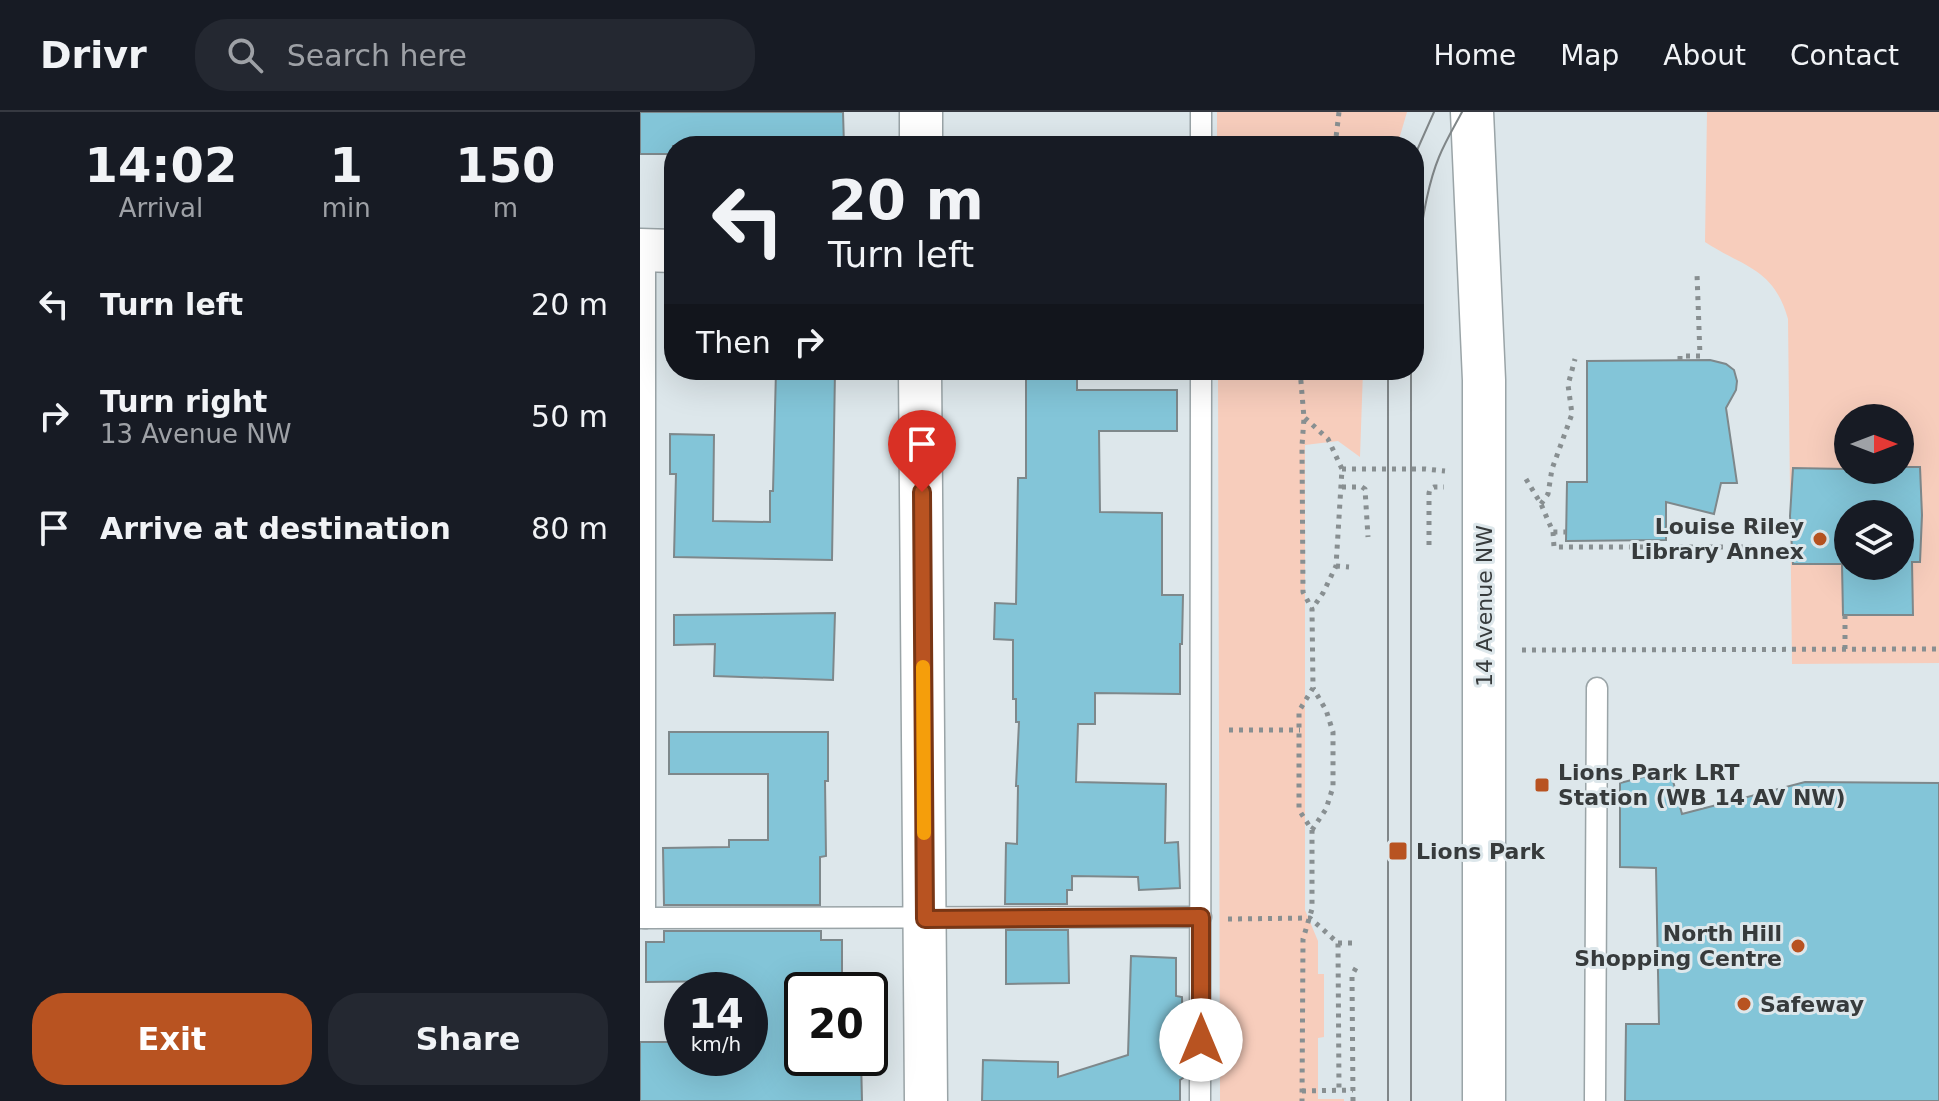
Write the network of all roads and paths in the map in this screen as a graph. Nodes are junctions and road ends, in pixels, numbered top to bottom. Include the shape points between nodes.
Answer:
1 (921, 112) edge
2 (1201, 112) edge
3 (1339, 112) edge
4 (1472, 112) edge
5 (921, 136) edge
6 (1201, 136) edge
7 (1336, 136) edge
8 (653, 250) edge
9 (1697, 274) dead end
10 (1575, 359) dead end
11 (1680, 360) dead end
12 (920, 380) edge
13 (1201, 380) edge
14 (1301, 380) edge
15 (1304, 418) junction
16 (1342, 469) junction
17 (1450, 471) dead end
18 (1521, 471) dead end
19 (1342, 487) junction
20 (1444, 487) dead end
21 (1541, 504) junction
22 (1553, 532) junction
23 (1566, 532) dead end
24 (1368, 537) dead end
25 (1429, 545) dead end
26 (1757, 551) dead end
27 (1336, 566) junction
28 (1349, 567) dead end
29 (1312, 609) junction
30 (1845, 615) dead end
31 (1845, 649) junction
32 (1939, 649) edge
33 (1521, 650) dead end
34 (1313, 688) junction
35 (1597, 688) dead end
36 (1200, 730) junction
37 (1300, 730) junction
38 (1312, 830) junction
39 (1201, 917) junction
40 (642, 918) edge
41 (1310, 918) junction
42 (925, 919) junction
43 (1338, 943) junction
44 (1353, 943) dead end
45 (1356, 968) dead end
46 (1339, 1058) junction
47 (1353, 1058) junction
48 (1339, 1090) junction
49 (1353, 1090) junction
50 (1302, 1091) junction
51 (926, 1101) edge
52 (1200, 1101) edge
53 (1302, 1101) edge
54 (1353, 1101) edge
55 (1484, 1101) edge
56 (1595, 1101) edge

1 - 5 street
2 - 6 lane
3 - 7 path
4 - 55 street, 14 Avenue NW via 1484,380
8 - 40 lane
9 - 11 path via 1700,356
10 - 21 path via 1568,385 1572,414
12 - 42 street
13 - 36 lane
14 - 15 path
15 - 16 path via 1328,439
15 - 29 path via 1303,592
16 - 17 path
16 - 19 path
18 - 21 path
19 - 24 path via 1365,489
19 - 27 path
20 - 25 path via 1430,489
21 - 22 path
22 - 23 path
22 - 26 path via 1554,547
27 - 28 path
27 - 29 path
29 - 34 path
30 - 31 path
31 - 32 path
31 - 33 path
34 - 37 path via 1299,711
34 - 38 path via 1333,732 1333,787
35 - 56 lane
36 - 37 path
36 - 39 lane
37 - 38 path via 1299,810
38 - 41 path
39 - 41 path
39 - 42 lane
39 - 52 lane
40 - 42 lane
41 - 43 path
41 - 50 path via 1303,939
42 - 51 street
43 - 44 path
43 - 46 path
45 - 47 path
46 - 47 path
46 - 48 path
47 - 49 path
48 - 49 path
48 - 50 path
49 - 54 path
50 - 53 path

